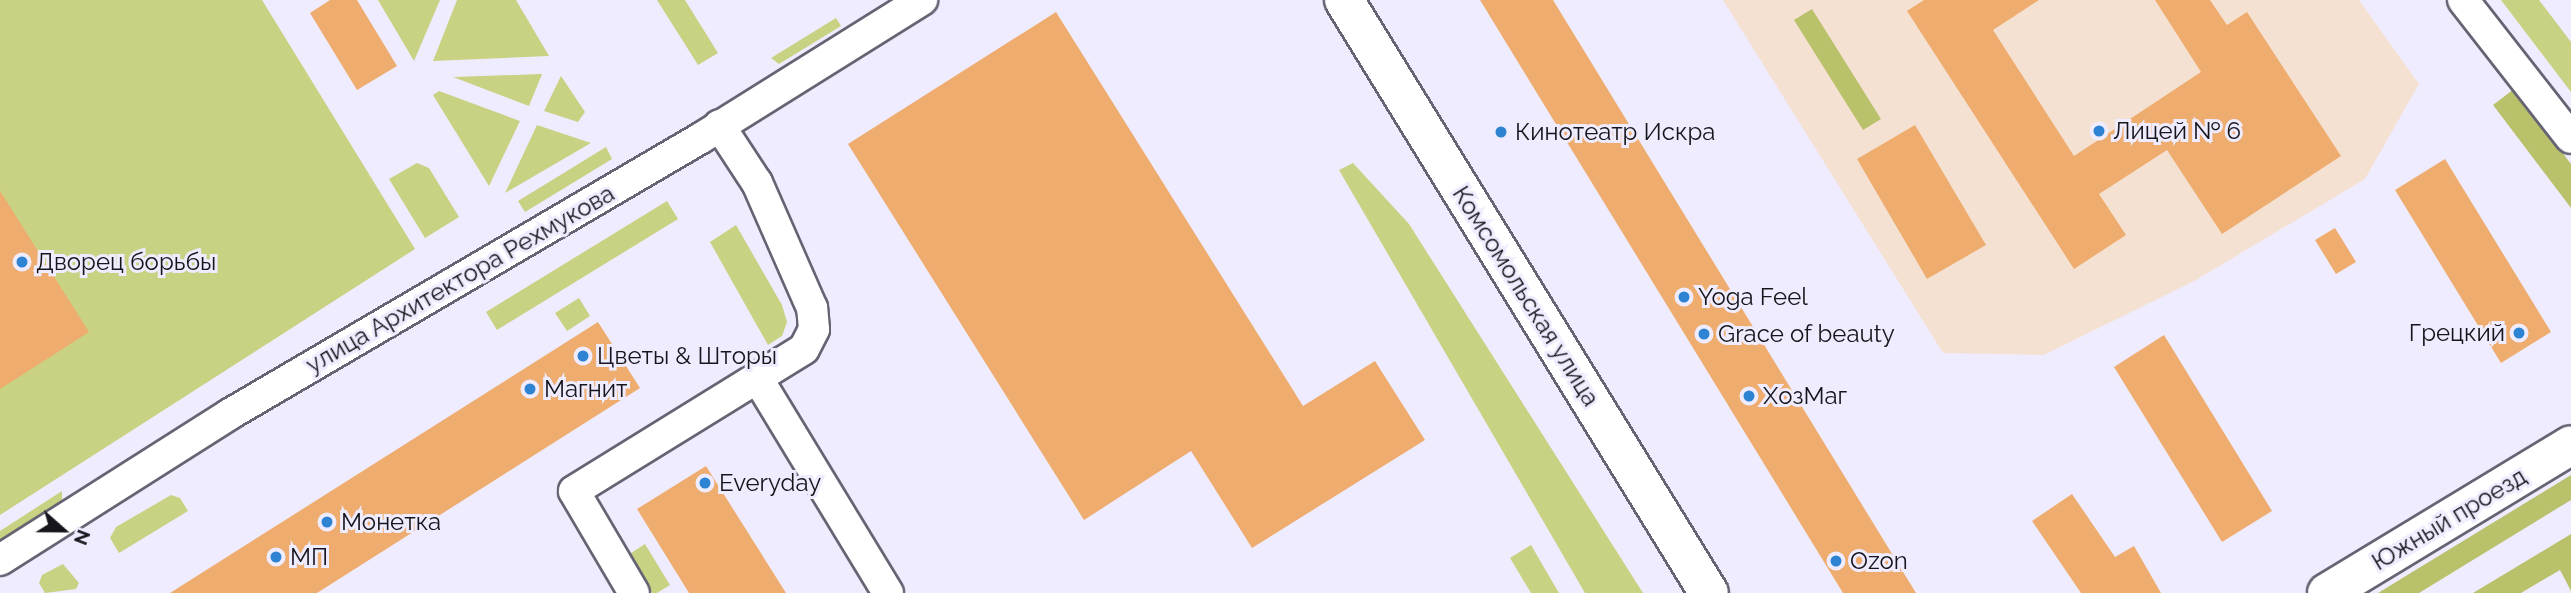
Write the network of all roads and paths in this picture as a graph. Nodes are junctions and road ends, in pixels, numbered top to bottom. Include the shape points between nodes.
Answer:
1 (922, 0) edge
2 (1344, 0) edge
3 (2463, 0) edge
4 (719, 125) junction
5 (2571, 138) edge
6 (758, 379) junction
7 (2571, 445) edge
8 (0, 560) edge
9 (634, 593) edge
10 (888, 593) edge
11 (1709, 593) edge
12 (2327, 593) edge

1 - 4 street, улица Архитектора Рехмукова
2 - 11 main road, Комсомольская улица
3 - 5 street
4 - 6 street via 757,183 812,307 814,329 804,349
4 - 8 street, улица Архитектора Рехмукова via 230,414
6 - 9 street via 574,491
6 - 10 street
7 - 12 main road, Южный проезд

